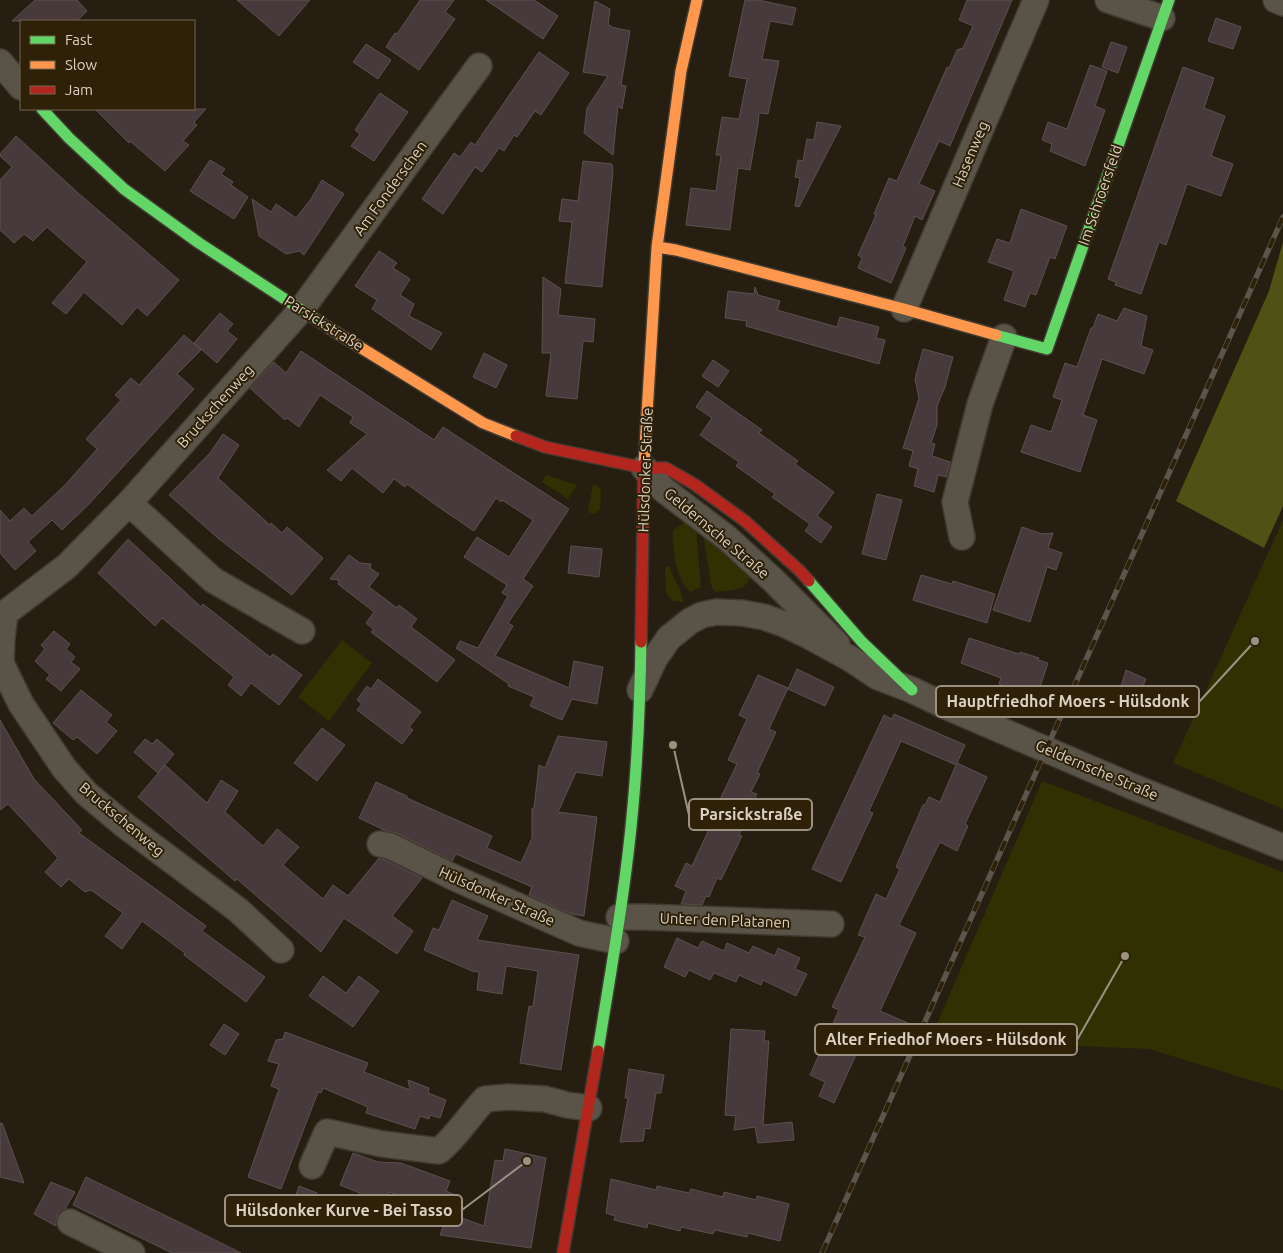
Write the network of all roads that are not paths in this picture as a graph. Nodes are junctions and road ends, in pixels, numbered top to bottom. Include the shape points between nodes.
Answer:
1 (697, 0) edge
2 (1036, 0) edge
3 (1108, 0) edge
4 (1276, 0) edge
5 (1283, 3) edge
6 (1165, 9) edge
7 (0, 62) edge
8 (479, 66) dead end
9 (20, 85) edge
10 (43, 110) edge
11 (657, 247) junction
12 (904, 309) junction
13 (301, 310) junction
14 (1004, 337) junction
15 (644, 468) junction
16 (129, 503) junction
17 (962, 537) dead end
18 (3, 615) edge
19 (302, 631) dead end
20 (851, 659) junction
21 (640, 690) junction
22 (912, 690) junction
23 (380, 844) dead end
24 (1283, 847) edge
25 (831, 924) dead end
26 (617, 929) junction
27 (281, 950) dead end
28 (589, 1108) junction
29 (312, 1166) dead end
30 (70, 1222) dead end
31 (132, 1253) edge
32 (563, 1253) edge

1 - 11 street, Hülsdonker Straße via 681,70
2 - 12 street, Hasenweg
3 - 6 street
4 - 5 street
6 - 14 street, Im Schroersfeld via 1047,349
7 - 9 street
8 - 13 street, Am Fonderschen
10 - 13 street, Parsickstraße via 124,189
11 - 12 street, Im Schroersfeld
11 - 15 street, Hülsdonker Straße
12 - 14 street, Im Schroersfeld
13 - 15 street, Parsickstraße via 482,423 545,447
13 - 16 street, Bruckschenweg
14 - 17 street via 980,404 955,502
15 - 20 street, Geldernsche Straße via 664,490 726,538 774,581
15 - 21 street, Hülsdonker Straße
15 - 22 street, Geldernsche Straße via 666,468 745,521 800,571 862,642
16 - 18 street, Bruckschenweg via 67,566
16 - 19 street via 213,580
18 - 27 street, Bruckschenweg via 1,663 21,704 64,768 86,793 122,824 238,910
20 - 21 street, Geldernsche Straße via 784,624 742,612 716,612 690,621 669,638
20 - 22 street, Geldernsche Straße via 878,677
21 - 26 street, Hülsdonker Straße via 633,806
22 - 24 street, Geldernsche Straße via 1131,786
23 - 26 street, Hülsdonker Straße via 579,933
25 - 26 street, Unter den Platanen via 645,917
26 - 28 street, Hülsdonker Straße
28 - 29 street via 545,1099 485,1099 453,1139 439,1151 382,1144 327,1132
28 - 32 street, Hülsdonker Straße
30 - 31 street

